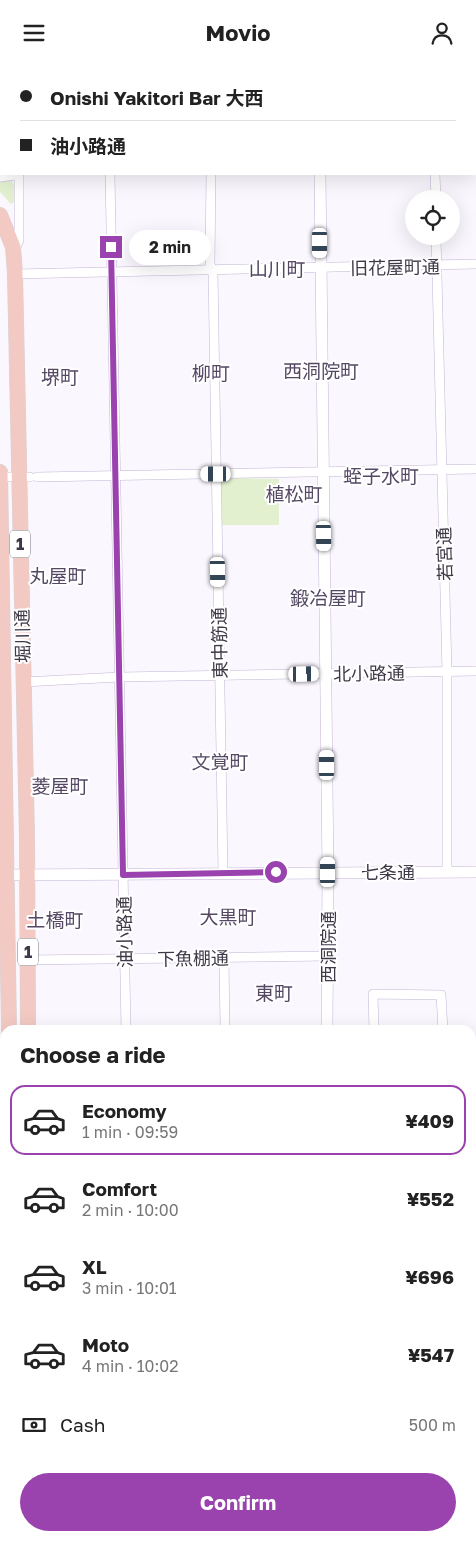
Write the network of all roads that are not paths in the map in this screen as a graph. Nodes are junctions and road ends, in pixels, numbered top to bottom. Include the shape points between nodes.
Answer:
1 (19, 175) edge
2 (110, 175) edge
3 (211, 175) edge
4 (320, 175) edge
5 (435, 175) edge
6 (436, 190) edge
7 (0, 215) edge
8 (436, 245) edge
9 (14, 253) junction
10 (476, 264) edge
11 (437, 266) junction
12 (321, 268) junction
13 (212, 269) junction
14 (112, 271) junction
15 (15, 274) junction
16 (476, 469) edge
17 (442, 471) junction
18 (0, 472) edge
19 (323, 473) junction
20 (216, 474) junction
21 (117, 475) junction
22 (0, 477) edge
23 (29, 477) junction
24 (476, 671) edge
25 (447, 672) junction
26 (326, 674) junction
27 (220, 675) junction
28 (120, 677) junction
29 (23, 682) junction
30 (223, 872) junction
31 (328, 872) junction
32 (447, 872) junction
33 (476, 872) edge
34 (2, 875) edge
35 (27, 875) junction
36 (123, 875) junction
37 (328, 957) junction
38 (224, 958) junction
39 (124, 959) junction
40 (28, 960) junction
41 (4, 963) edge
42 (9, 1025) edge
43 (28, 1025) edge
44 (126, 1025) edge
45 (225, 1025) edge
46 (327, 1025) edge
47 (374, 1025) edge
48 (443, 1025) edge

1 - 9 street via 19,240
2 - 14 street, 油小路通
3 - 13 street, 東中筋通
4 - 12 street, 西洞院通
5 - 6 street
7 - 9 highway, 堀川通 / 1
8 - 11 street, 若宮通
9 - 15 highway, 堀川通 / 1
10 - 11 street, 旧花屋町通
11 - 12 street, 旧花屋町通
11 - 17 street, 若宮通
12 - 13 street, 旧花屋町通
12 - 19 street, 西洞院通
13 - 14 street, 旧花屋町通
13 - 20 street, 東中筋通
14 - 15 street, 旧花屋町通
14 - 21 street, 油小路通
15 - 23 highway, 堀川通 / 1
16 - 17 street
17 - 19 street
17 - 25 street, 若宮通
18 - 22 highway, 堀川通 / 1
19 - 20 street
19 - 26 street, 西洞院通
20 - 21 street
20 - 27 street, 東中筋通
21 - 23 street
21 - 28 street, 油小路通
22 - 23 street
22 - 34 highway, 堀川通 / 1
23 - 29 highway, 堀川通 / 1
24 - 25 street, 北小路通
25 - 26 street, 北小路通
25 - 32 street, 若宮通
26 - 27 street, 北小路通
26 - 31 street, 西洞院通
27 - 28 street, 北小路通
27 - 30 street, 東中筋通
28 - 29 street, 北小路通
28 - 36 street, 油小路通
29 - 35 highway, 堀川通 / 1
30 - 31 street, 七条通
30 - 36 street, 七条通
31 - 32 street, 七条通
31 - 37 street, 西洞院通
32 - 33 street, 七条通
34 - 35 street, 七条通
34 - 41 highway, 堀川通 / 1
35 - 36 street, 七条通
35 - 40 highway, 堀川通 / 1
36 - 39 street, 油小路通
37 - 38 street, 下魚棚通
37 - 46 street, 西洞院通
38 - 39 street, 下魚棚通
38 - 45 street
39 - 40 street, 下魚棚通
39 - 44 street, 油小路通
40 - 43 highway, 堀川通 / 1
41 - 42 highway, 堀川通 / 1
47 - 48 street via 373,994 441,995

